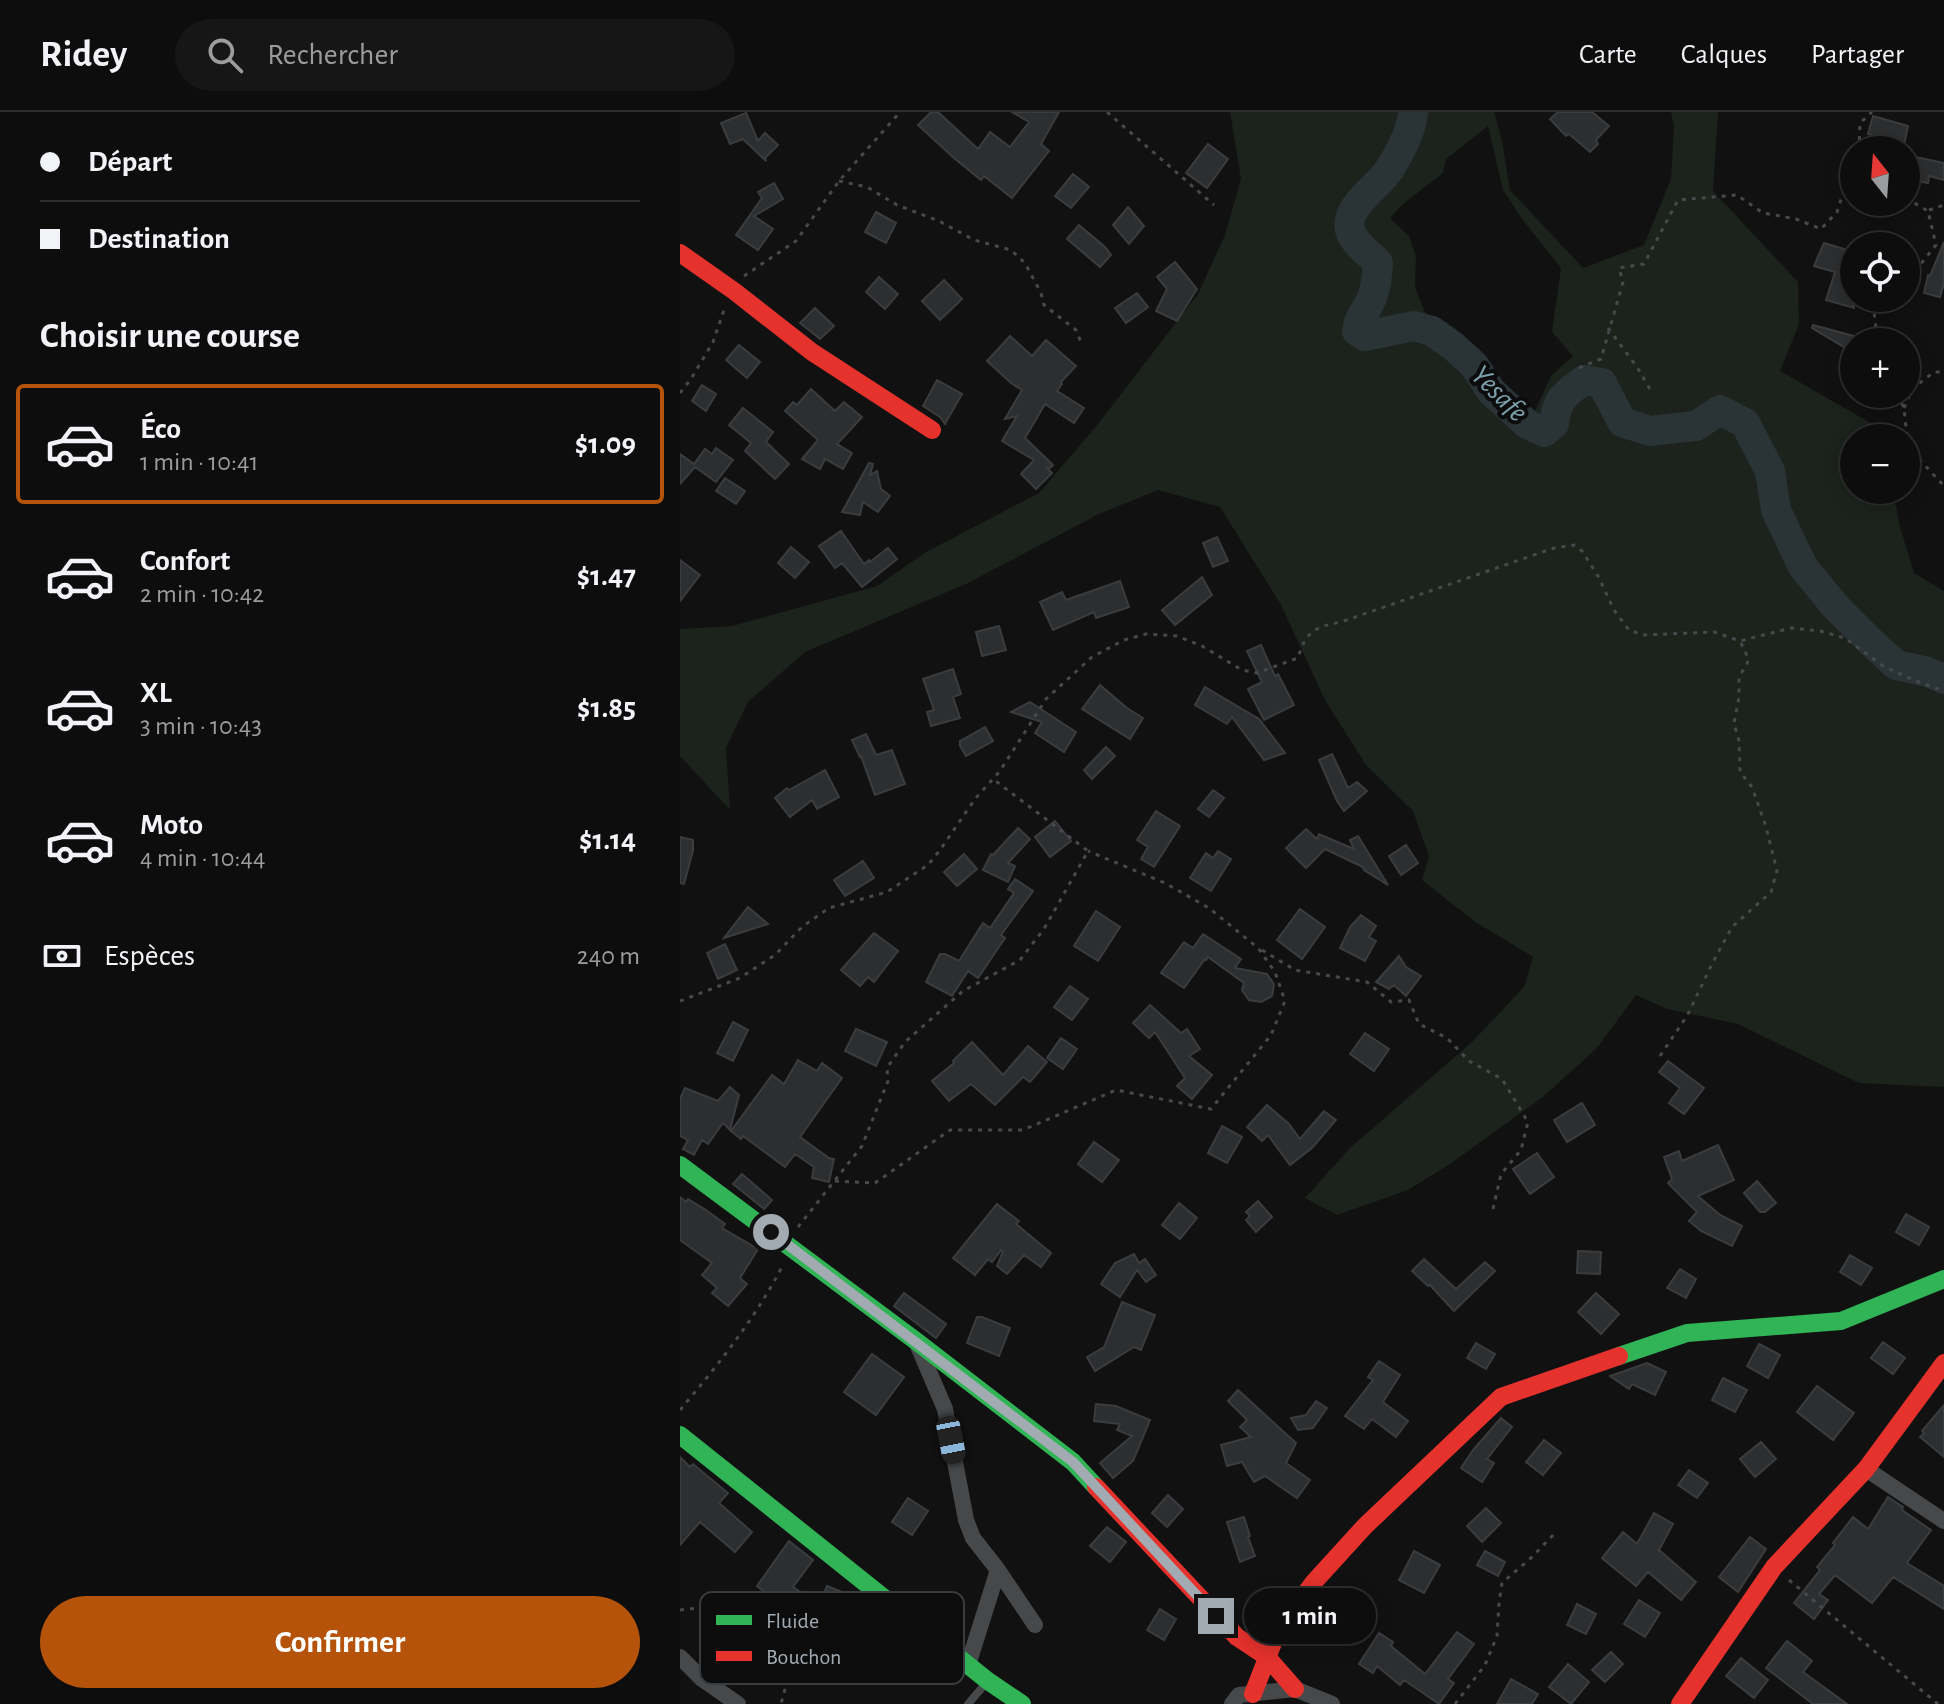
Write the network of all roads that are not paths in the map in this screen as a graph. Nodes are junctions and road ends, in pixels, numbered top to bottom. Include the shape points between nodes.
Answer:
1 (680, 253) edge
2 (932, 430) dead end
3 (680, 1165) edge
4 (1944, 1279) edge
5 (916, 1341) junction
6 (1944, 1363) edge
7 (680, 1435) edge
8 (1866, 1469) junction
9 (1944, 1521) edge
10 (998, 1570) junction
11 (876, 1592) edge
12 (1035, 1625) dead end
13 (680, 1657) edge
14 (1267, 1657) junction
15 (964, 1662) edge
16 (968, 1665) junction
17 (700, 1677) edge
18 (988, 1681) junction
19 (709, 1684) edge
20 (1295, 1689) junction
21 (1253, 1694) junction
22 (738, 1704) edge
23 (968, 1704) edge
24 (1022, 1704) edge
25 (1232, 1704) edge
26 (1332, 1704) edge
27 (1680, 1704) edge

1 - 2 street via 812,352
3 - 5 street
4 - 14 street via 1841,1321 1687,1333 1501,1397 1314,1582 1278,1630
5 - 10 street via 945,1409 966,1520
5 - 14 street via 1073,1462 1237,1637
6 - 8 street
7 - 11 street
8 - 9 street
8 - 27 street via 1774,1567
10 - 12 street
10 - 16 street
13 - 17 street
14 - 20 street
14 - 21 street
15 - 16 street
16 - 18 street
18 - 23 lane
18 - 24 street
19 - 22 street
20 - 21 street
20 - 26 street
21 - 25 street via 1239,1695

